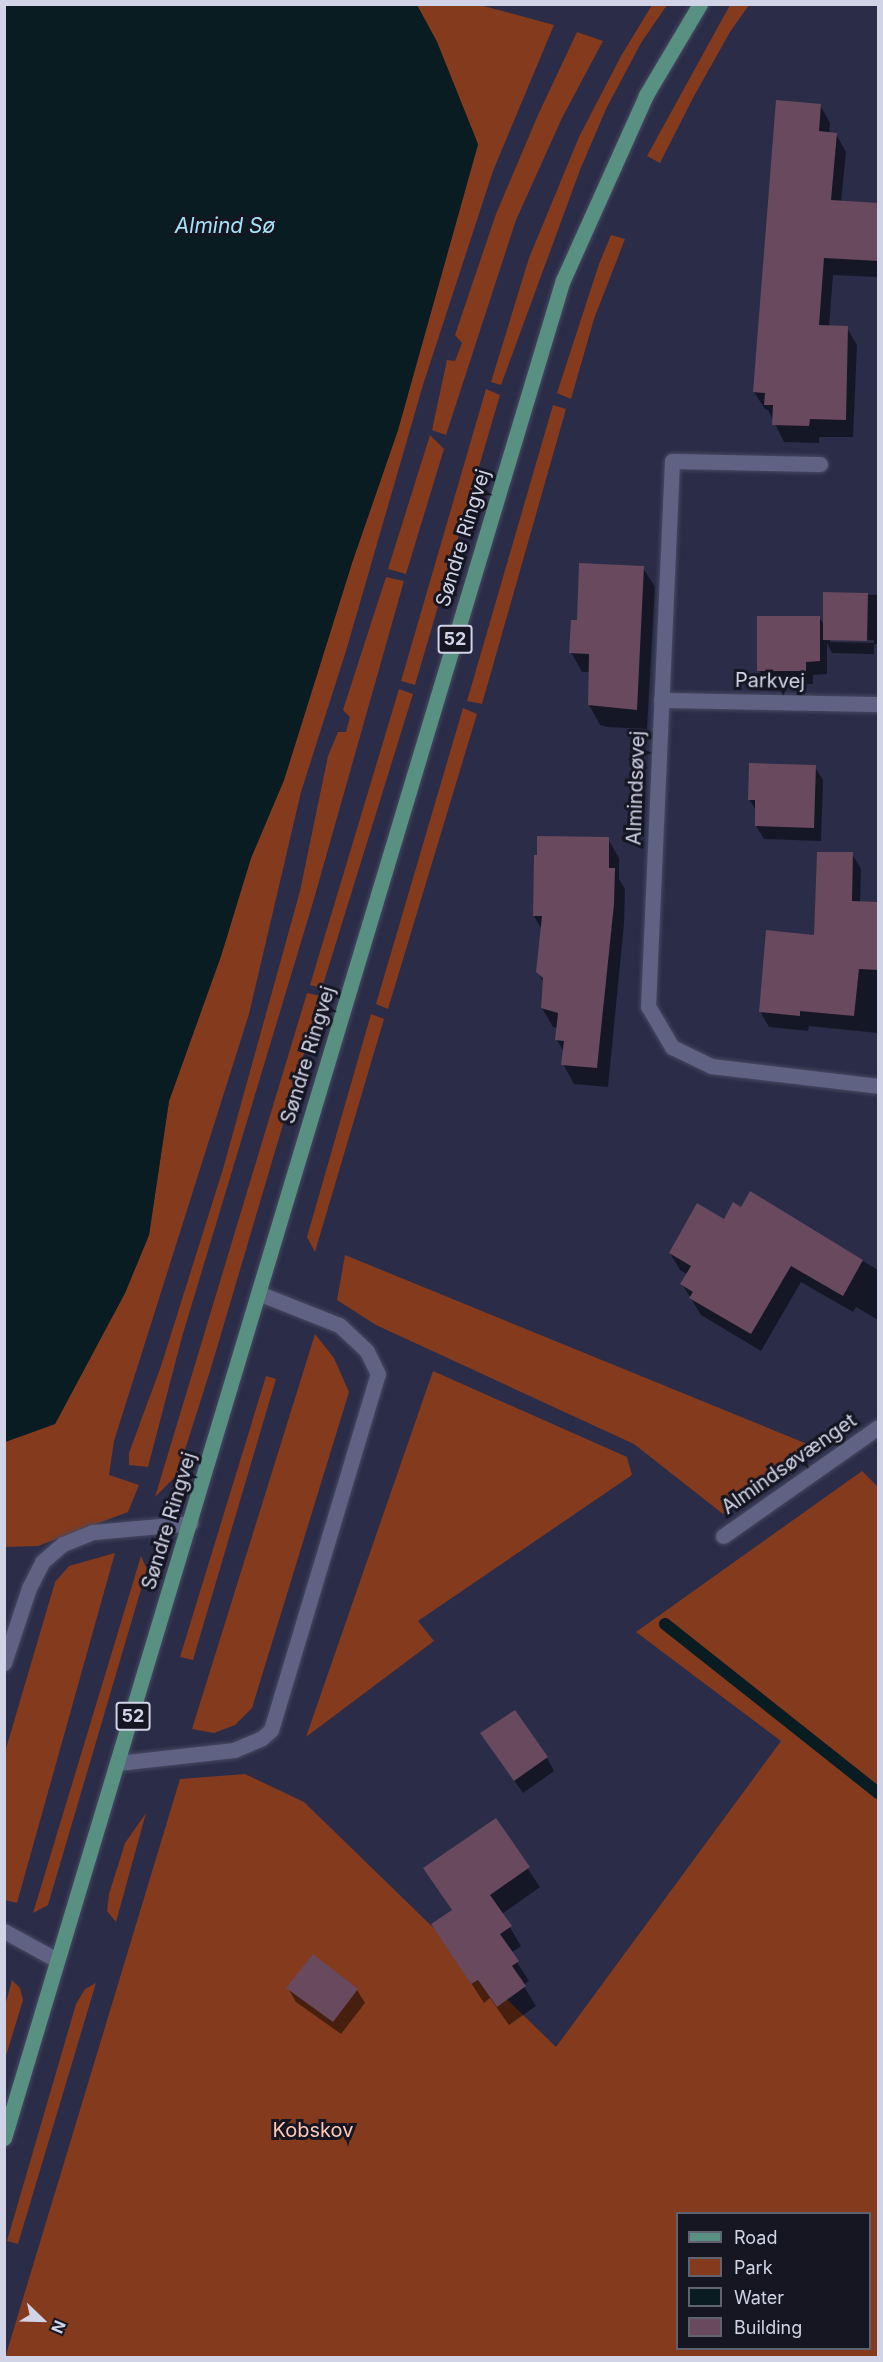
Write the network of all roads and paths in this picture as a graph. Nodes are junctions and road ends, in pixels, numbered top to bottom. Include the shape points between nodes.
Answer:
1 (700, 4) edge
2 (820, 464) dead end
3 (661, 699) junction
4 (879, 704) edge
5 (879, 1086) edge
6 (258, 1293) junction
7 (879, 1427) edge
8 (191, 1523) junction
9 (723, 1536) dead end
10 (4, 1663) edge
11 (118, 1763) junction
12 (4, 1931) edge
13 (57, 1960) junction
14 (4, 2138) edge

1 - 6 main road, Søndre Ringvej / 52 via 646,95 563,280
2 - 3 street, Almindsøvej via 672,461
3 - 4 street, Parkvej
3 - 5 street, Almindsøvej via 648,1006 672,1047 711,1066
6 - 8 main road, Søndre Ringvej / 52
6 - 11 street via 339,1325 367,1351 378,1374 271,1730 234,1750
7 - 9 street, Almindsøvænget
8 - 10 street via 93,1532 63,1544 42,1562 29,1588
8 - 11 main road, Søndre Ringvej / 52
11 - 13 main road, Søndre Ringvej / 52
12 - 13 street
13 - 14 main road, Søndre Ringvej / 52

